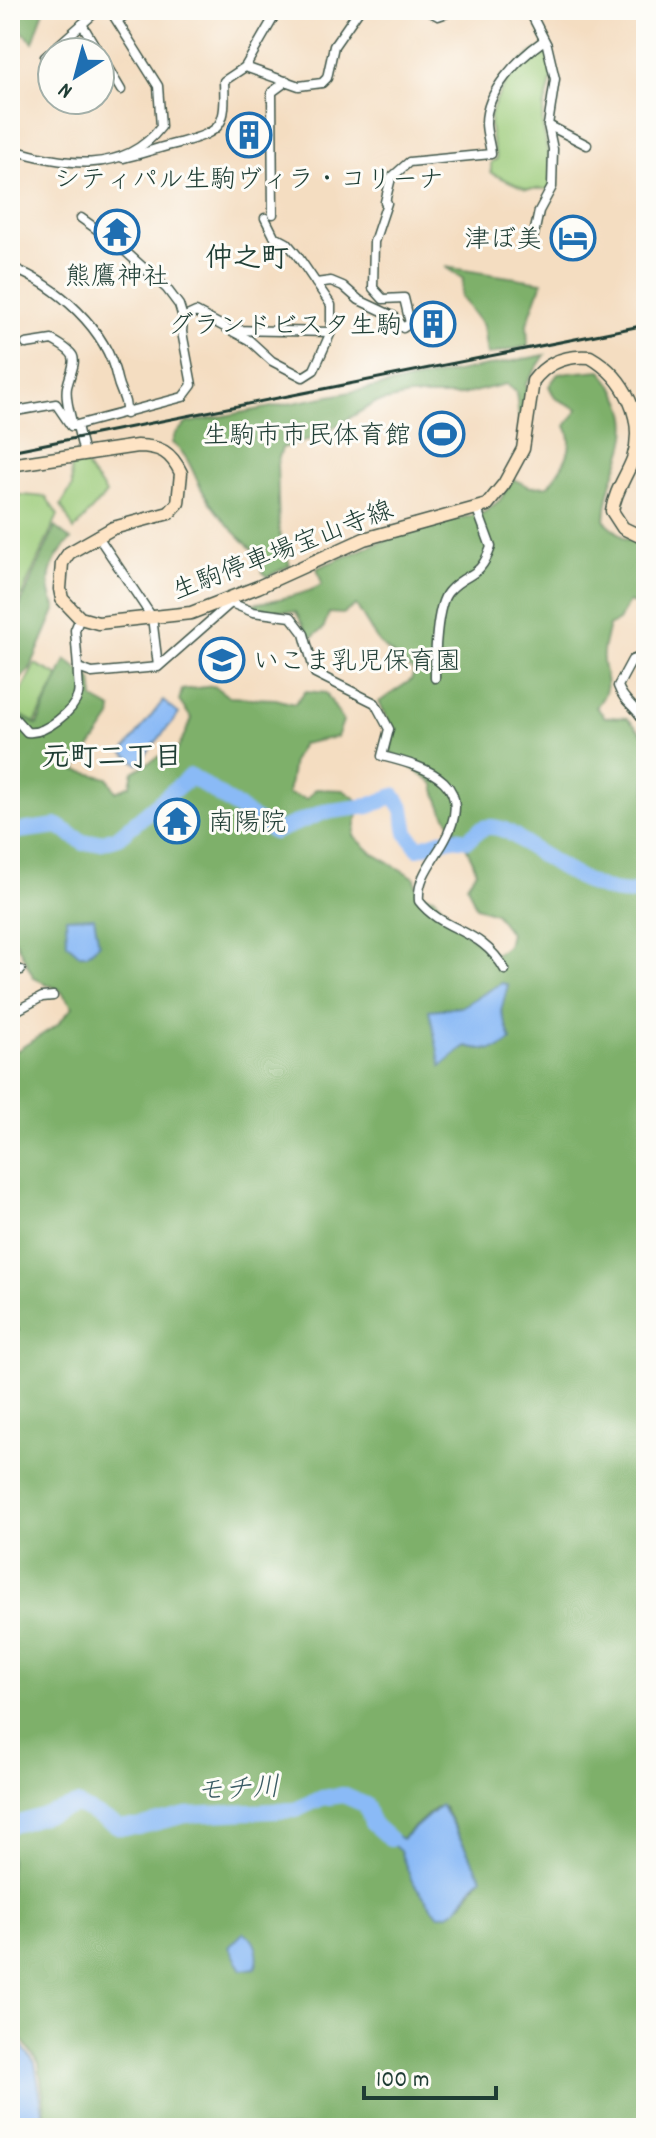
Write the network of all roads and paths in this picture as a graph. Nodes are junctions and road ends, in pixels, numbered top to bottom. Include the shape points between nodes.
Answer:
1 (98, 10) edge
2 (110, 10) edge
3 (132, 10) edge
4 (278, 10) edge
5 (359, 10) edge
6 (427, 10) edge
7 (456, 10) edge
8 (529, 10) edge
9 (630, 10) edge
10 (646, 19) edge
11 (118, 20) junction
12 (82, 24) junction
13 (69, 36) edge
14 (543, 41) junction
15 (245, 67) junction
16 (287, 81) junction
17 (121, 90) dead end
18 (548, 125) junction
19 (587, 145) dead end
20 (10, 149) edge
21 (123, 158) junction
22 (81, 218) dead end
23 (532, 244) dead end
24 (10, 267) edge
25 (316, 283) junction
26 (183, 318) junction
27 (230, 330) junction
28 (331, 332) junction
29 (26, 344) dead end
30 (10, 412) edge
31 (126, 414) junction
32 (75, 426) junction
33 (84, 453) junction
34 (10, 465) edge
35 (477, 509) junction
36 (97, 535) junction
37 (646, 539) edge
38 (235, 599) junction
39 (152, 617) junction
40 (80, 618) junction
41 (646, 655) edge
42 (158, 667) junction
43 (78, 668) junction
44 (435, 678) dead end
45 (10, 713) edge
46 (646, 726) edge
47 (10, 970) edge
48 (21, 970) dead end
49 (505, 970) dead end
50 (53, 996) dead end
51 (10, 1014) edge

1 - 12 street
2 - 11 street
3 - 11 street
4 - 15 street
5 - 16 street via 334,46 327,78 306,86
6 - 7 street via 438,16
8 - 14 street
9 - 10 street
11 - 21 street via 158,86 162,114 155,135
12 - 13 street
12 - 17 street
14 - 18 street via 555,79
14 - 25 street via 500,83 486,121 491,154 409,162 391,178 374,242 373,288 383,299 404,298 410,323 403,328 393,316 338,284
15 - 16 street
15 - 21 street via 224,81 222,118 205,138
16 - 25 street via 272,92 269,216 274,236 287,243
18 - 19 street
18 - 23 street via 552,187 539,211
20 - 21 street via 66,164
22 - 26 street via 167,289
24 - 31 street via 50,288 91,327 112,356
25 - 28 street via 331,305
26 - 27 street via 196,312
26 - 31 street via 189,391 176,401
27 - 28 street
27 - 28 street via 303,377 314,370
29 - 32 street via 52,340 74,356 67,397
30 - 32 street via 56,404 69,426
31 - 32 street
32 - 33 street
33 - 34 main road
33 - 36 main road via 155,446 175,461 181,473 178,503 169,513
35 - 37 main road via 504,484 523,449 530,394 540,372 559,360 590,357 618,379 636,419 638,439 612,511 623,528
35 - 38 main road, 生駒停車場宝山寺線 via 389,530
35 - 44 street via 491,547 478,573 448,592 439,615
36 - 39 street
36 - 40 main road via 69,553 59,575 62,599
38 - 39 main road, 生駒停車場宝山寺線 via 191,613
38 - 42 street
38 - 49 street via 253,612 291,617 304,634 315,673 375,703 389,729 382,756 423,766 451,791 450,831 425,872 419,901 490,947
39 - 40 main road, 生駒停車場宝山寺線 via 98,623
39 - 42 street
40 - 43 street via 75,630
41 - 46 street via 625,667 618,686 624,700 642,712
42 - 43 street via 92,673
43 - 45 street via 78,694 70,710 41,731 27,732
47 - 48 street
50 - 51 street

